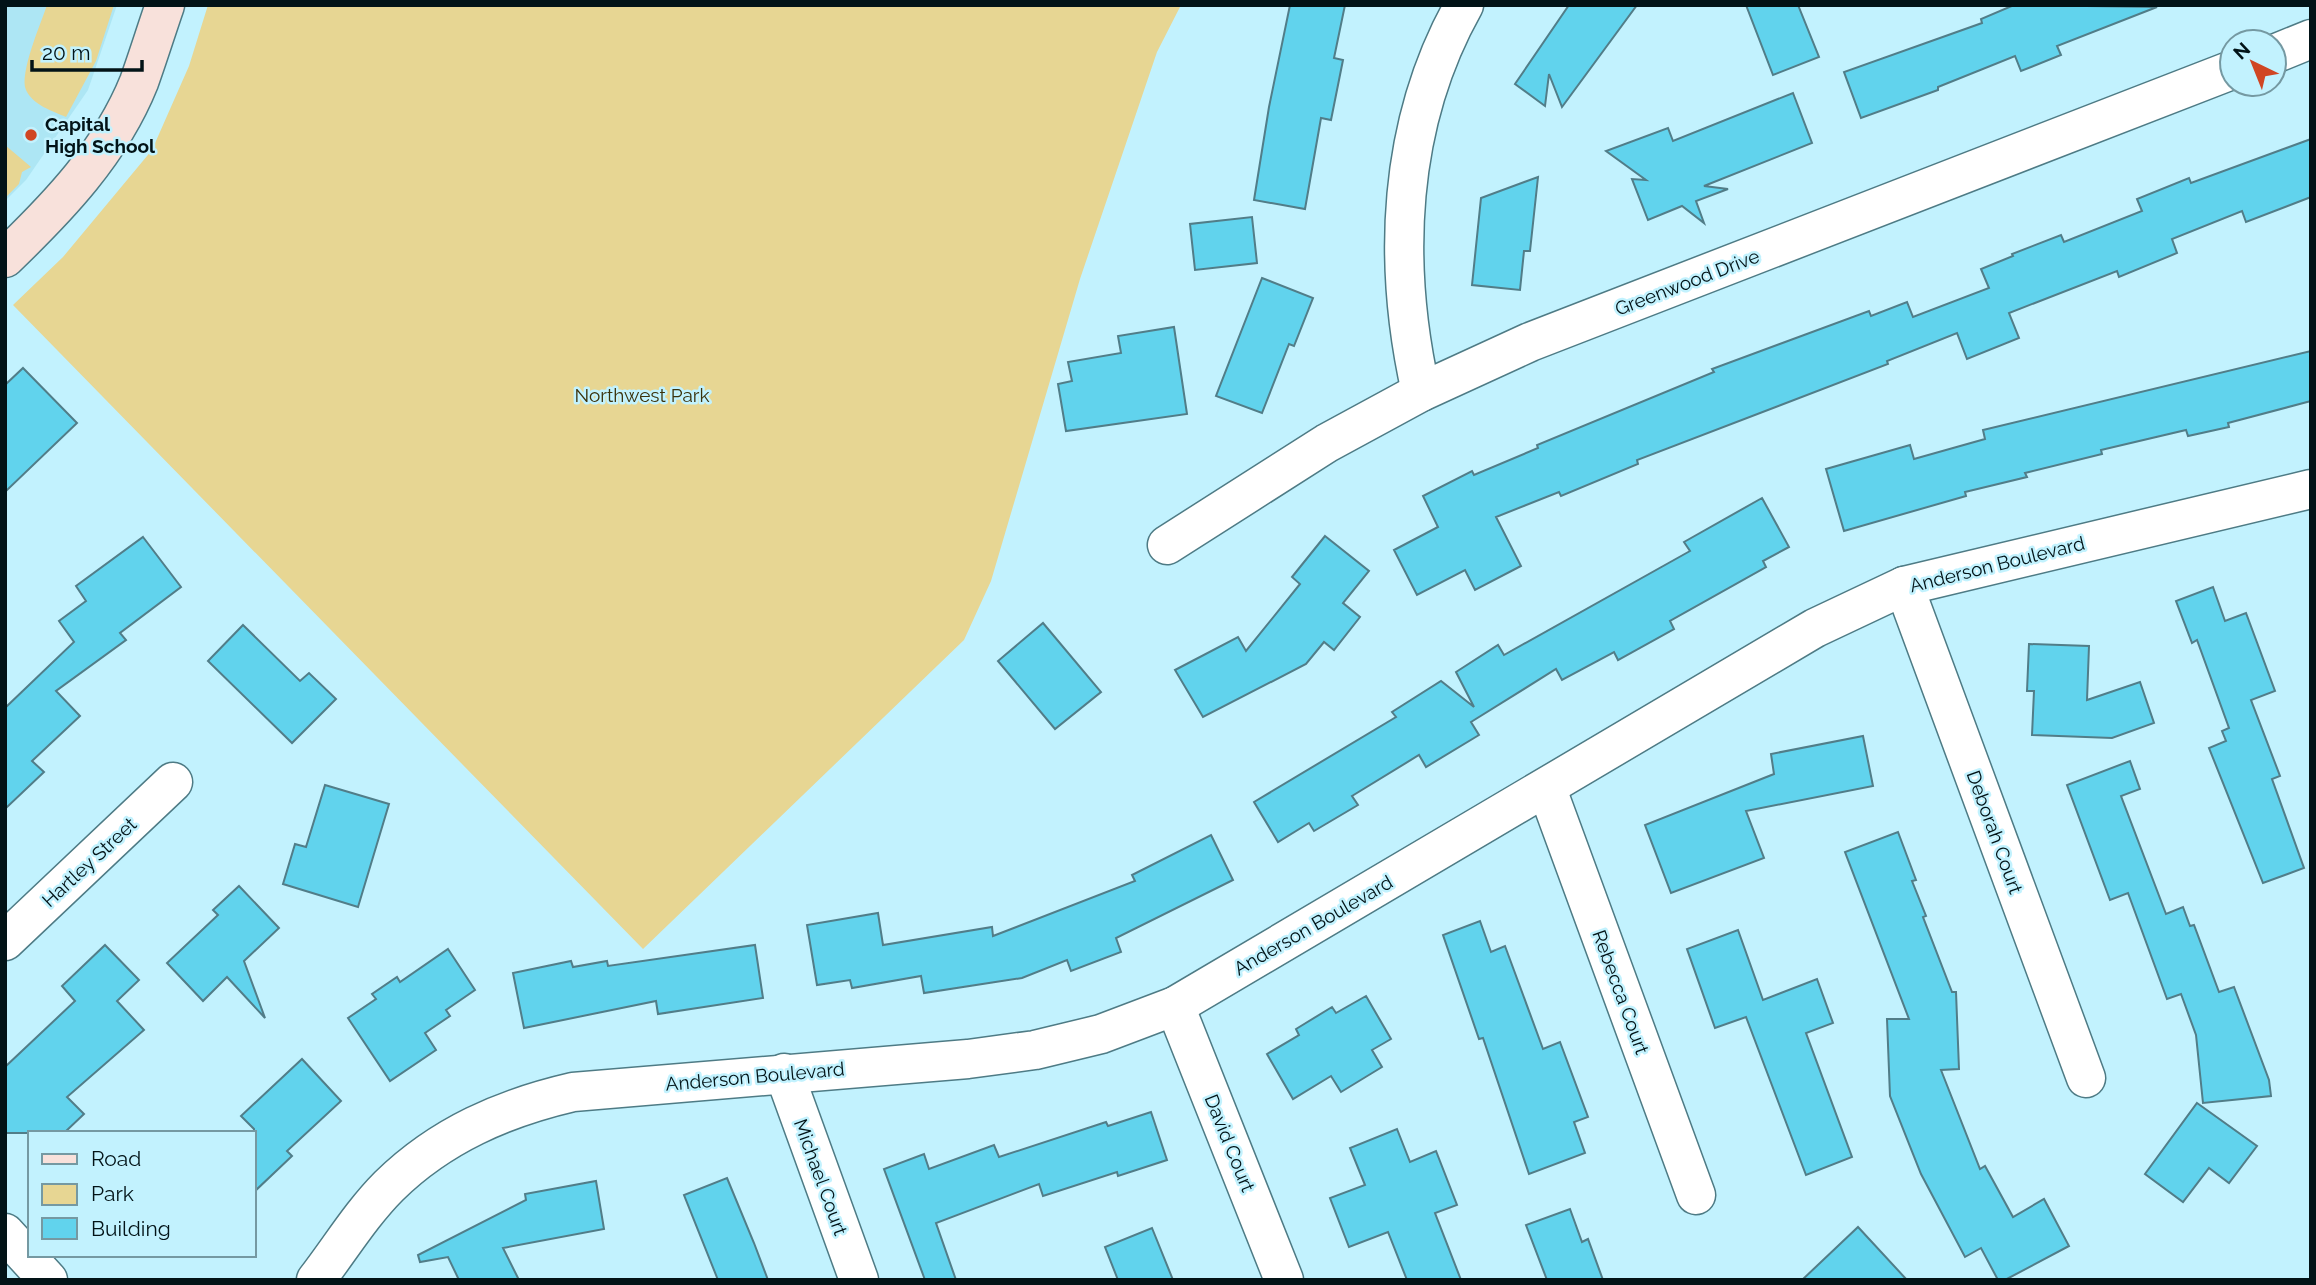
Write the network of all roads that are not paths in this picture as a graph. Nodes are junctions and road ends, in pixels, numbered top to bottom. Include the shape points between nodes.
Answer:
1 (164, 5) edge
2 (1464, 5) edge
3 (2311, 39) edge
4 (2288, 48) edge
5 (2218, 75) edge
6 (5, 258) edge
7 (1421, 393) junction
8 (2310, 490) edge
9 (1167, 545) dead end
10 (1904, 586) junction
11 (173, 782) dead end
12 (1548, 789) junction
13 (5, 941) edge
14 (1175, 1006) junction
15 (784, 1073) junction
16 (2086, 1078) dead end
17 (1696, 1195) dead end
18 (5, 1233) edge
19 (48, 1280) edge
20 (316, 1280) edge
21 (859, 1280) edge
22 (1284, 1280) edge

1 - 6 street via 138,84 110,137 76,185
2 - 7 street via 1433,74 1417,126 1404,198 1402,272 1408,335
3 - 4 street
5 - 7 street, Greenwood Drive via 1530,342
7 - 9 street, Greenwood Drive via 1327,443
8 - 10 street, Anderson Boulevard
10 - 12 street, Anderson Boulevard via 1815,628
10 - 16 street, Deborah Court
11 - 13 street, Hartley Street
12 - 14 street, Anderson Boulevard
12 - 17 street, Rebecca Court
14 - 15 street, Anderson Boulevard via 1101,1034 1035,1050
14 - 22 street, David Court
15 - 20 street, Anderson Boulevard via 573,1092 527,1103 479,1122 433,1149 389,1187
15 - 21 street, Michael Court
18 - 19 street

